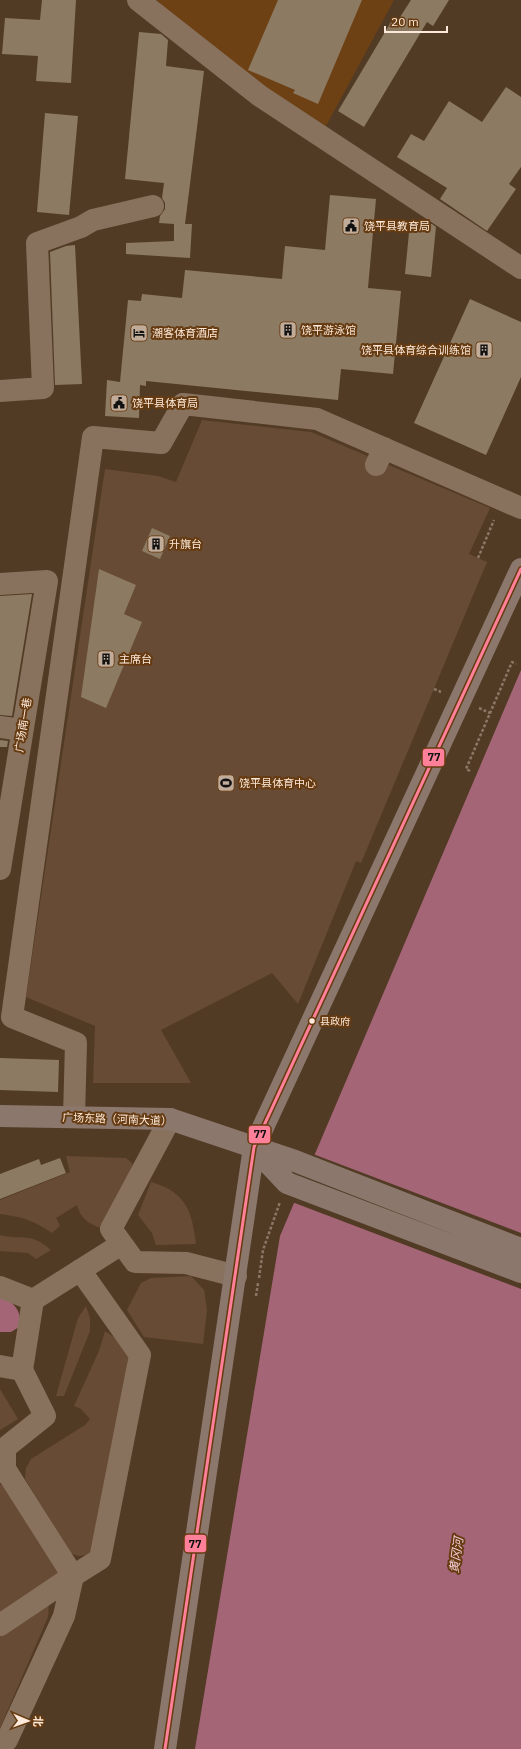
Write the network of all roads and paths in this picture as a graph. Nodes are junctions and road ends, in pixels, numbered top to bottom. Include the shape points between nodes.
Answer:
1 (138, 0) edge
2 (153, 206) dead end
3 (521, 268) edge
4 (0, 391) edge
5 (512, 503) edge
6 (478, 558) dead end
7 (521, 569) edge
8 (0, 584) edge
9 (516, 664) dead end
10 (0, 727) edge
11 (22, 730) junction
12 (470, 771) dead end
13 (1, 857) edge
14 (0, 1116) edge
15 (74, 1118) junction
16 (170, 1119) junction
17 (254, 1147) junction
18 (112, 1249) junction
19 (521, 1249) edge
20 (80, 1270) junction
21 (521, 1272) edge
22 (236, 1276) junction
23 (0, 1287) edge
24 (33, 1300) junction
25 (0, 1366) edge
26 (22, 1370) junction
27 (2, 1471) edge
28 (73, 1576) junction
29 (0, 1625) edge
30 (0, 1745) edge
31 (165, 1749) edge

1 - 3 street via 260,96
2 - 4 street via 93,220 81,228 37,243 43,388
5 - 6 path
5 - 15 street via 380,457 317,419 182,404 161,443 93,437 12,1017 76,1043
7 - 17 main road
8 - 11 street, 广场南一巷 via 47,581
9 - 12 path via 512,662 490,713 466,769
10 - 11 street
11 - 13 street, 广场南一巷
14 - 15 main road, 广场东路（河南大道）
15 - 16 main road, 广场东路（河南大道）
16 - 17 main road, 广场东路（河南大道）
16 - 18 street via 111,1229
17 - 19 main road, 广场东路（河南大道）
17 - 21 main road via 287,1183
17 - 22 main road
18 - 20 street
18 - 22 street via 135,1262 186,1263
20 - 24 street
20 - 28 street via 140,1354 100,1559
22 - 31 main road
23 - 24 street
24 - 26 street
25 - 26 street
26 - 27 street via 45,1416 5,1448
27 - 28 street
28 - 29 street
28 - 30 street via 64,1616 6,1740

